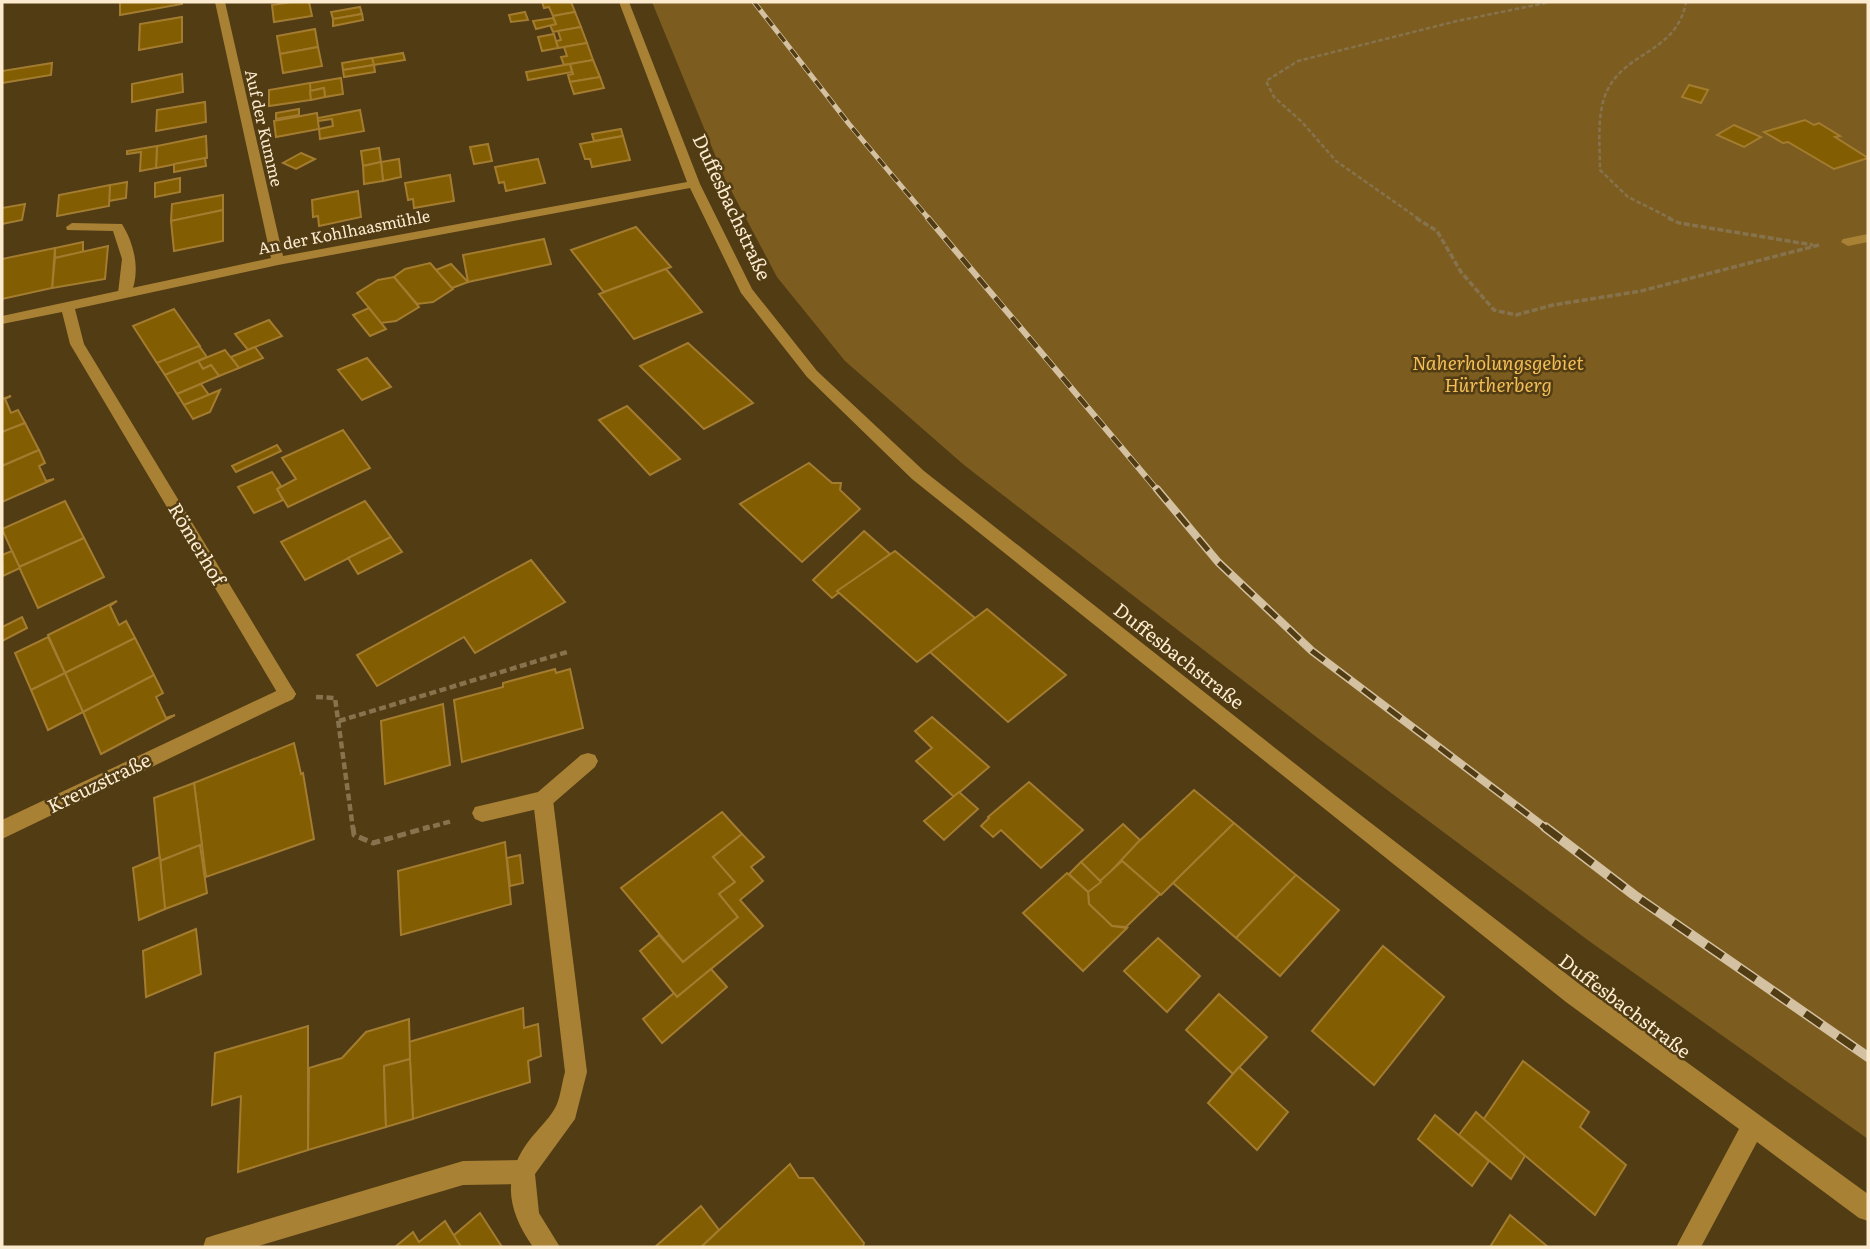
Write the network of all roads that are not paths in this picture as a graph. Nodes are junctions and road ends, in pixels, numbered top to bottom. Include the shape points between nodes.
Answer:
1 (220, 2) edge
2 (624, 2) edge
3 (694, 184) junction
4 (72, 227) dead end
5 (1868, 238) edge
6 (1848, 242) road end
7 (278, 261) junction
8 (125, 293) junction
9 (66, 305) junction
10 (2, 320) edge
11 (197, 736) joint
12 (588, 761) dead end
13 (543, 800) junction
14 (482, 813) road end
15 (2, 830) edge
16 (1753, 1127) junction
17 (523, 1172) junction
18 (1868, 1209) edge
19 (215, 1247) edge
20 (548, 1247) edge
21 (1688, 1247) edge

1 - 7 street, Auf der Kumme
2 - 3 street, Duffesbachstraße
3 - 7 street, An der Kohlhaasmühle
3 - 16 street, Duffesbachstraße via 746,290 811,374 918,475 1542,969
4 - 8 street via 117,227 124,237 130,268
5 - 6 street
7 - 8 street, An der Kohlhaasmühle
8 - 9 street, An der Kohlhaasmühle
9 - 10 street, An der Kohlhaasmühle
9 - 11 street, Römerhof via 77,344 287,694
11 - 15 street, Kreuzstraße
12 - 13 street
13 - 14 street
13 - 17 street via 576,1072 567,1111
16 - 18 street, Duffesbachstraße
16 - 21 street
17 - 19 street via 463,1173
17 - 20 street via 527,1217

